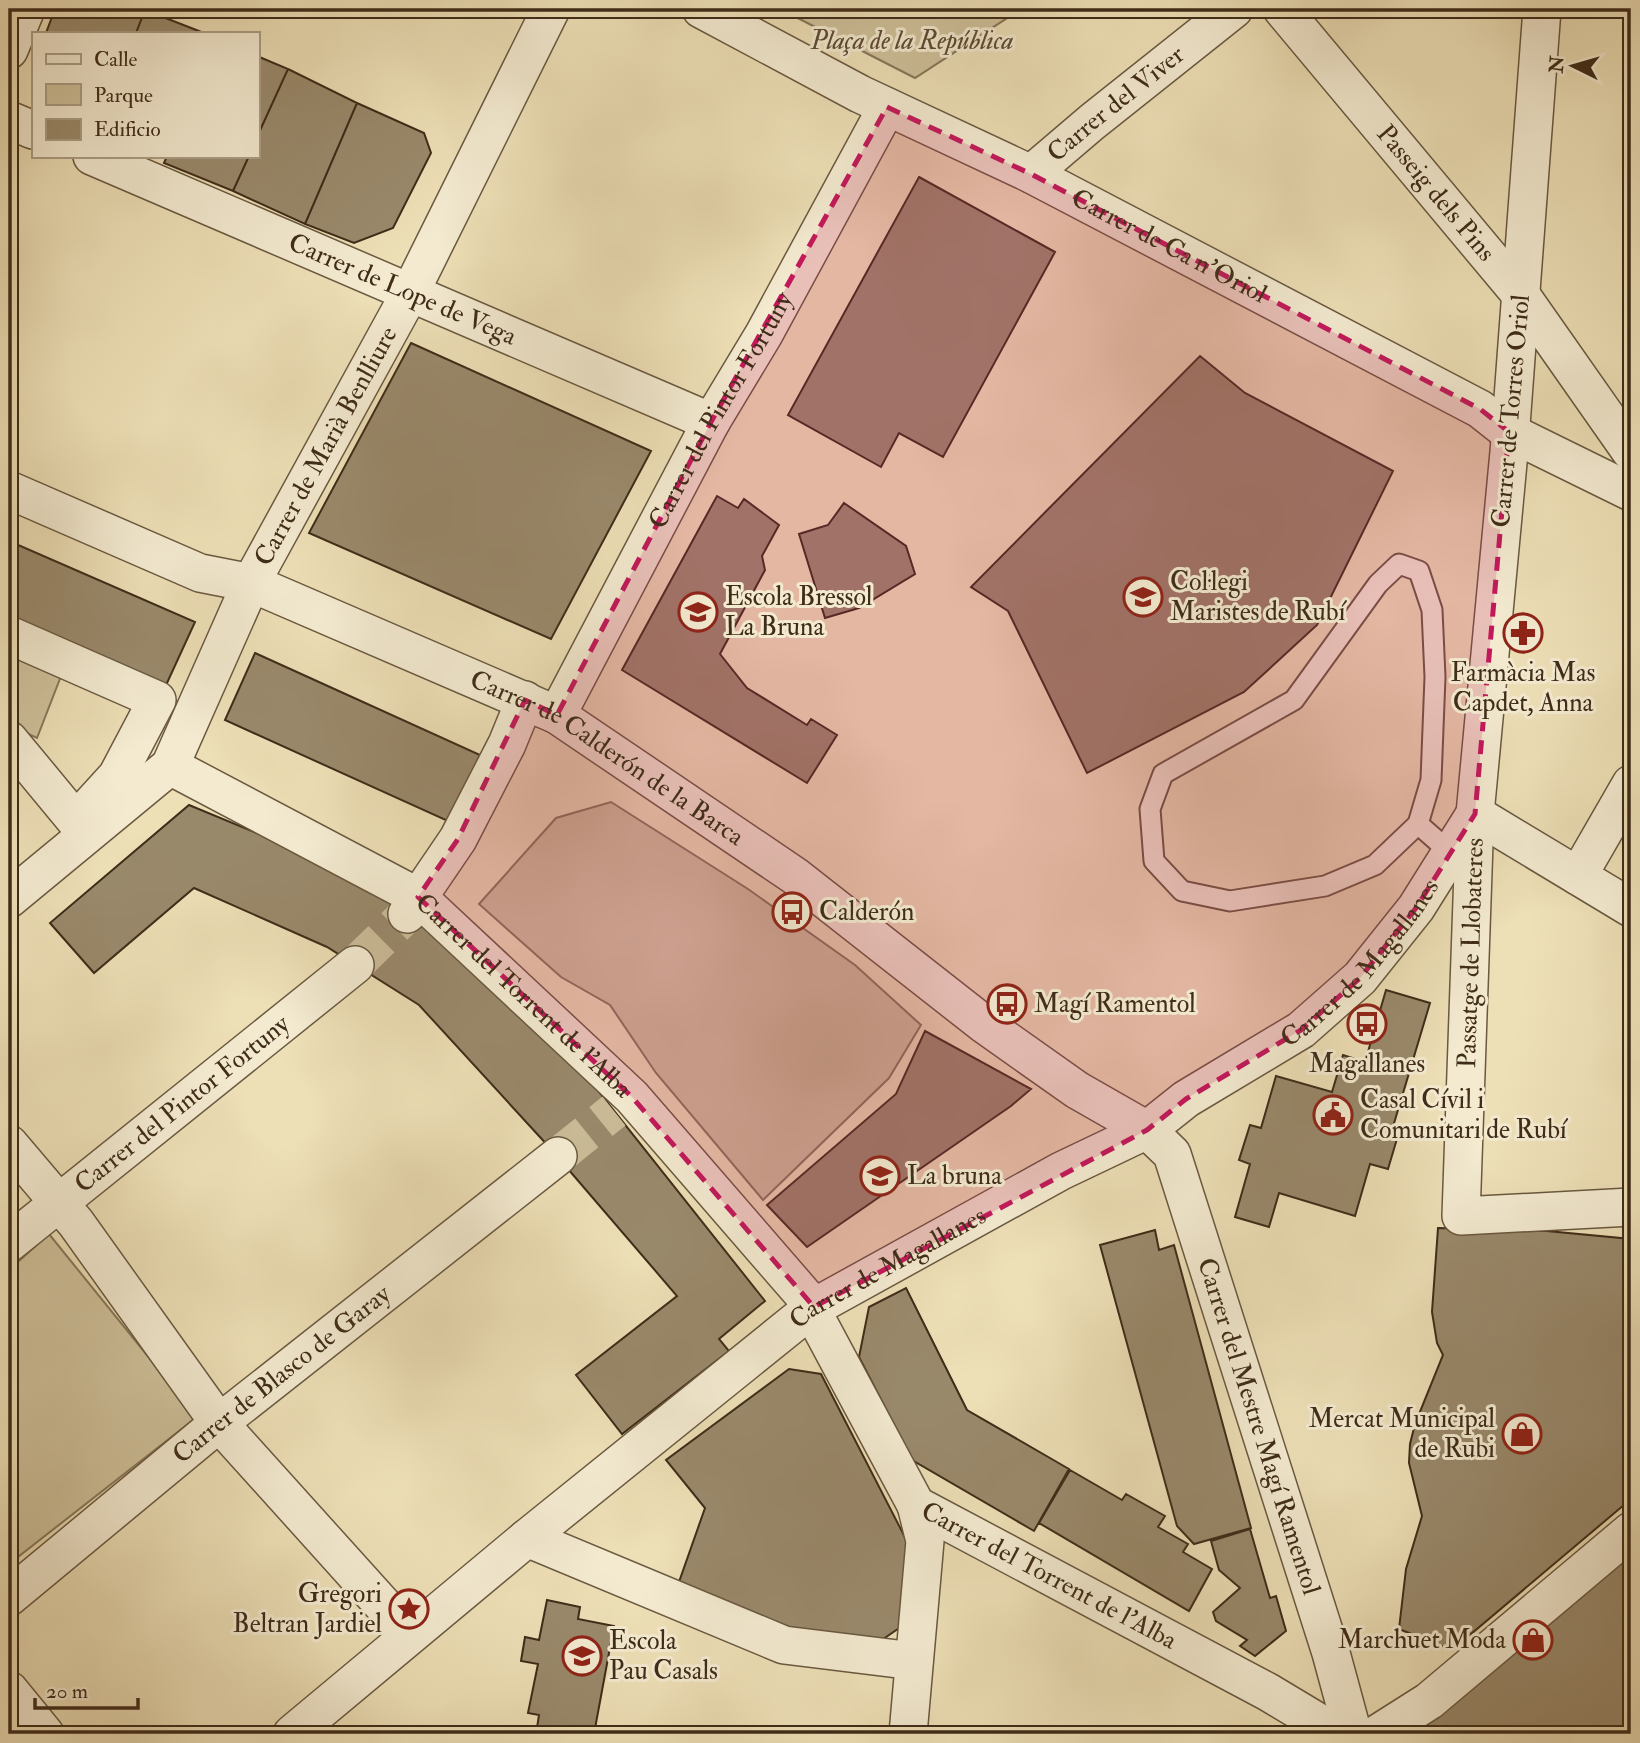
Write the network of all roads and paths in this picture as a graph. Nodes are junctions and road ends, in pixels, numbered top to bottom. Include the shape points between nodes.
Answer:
1 (26, 9) edge
2 (551, 9) edge
3 (701, 9) edge
4 (1234, 9) edge
5 (1282, 9) edge
6 (1542, 9) edge
7 (9, 50) edge
8 (887, 107) junction
9 (9, 120) edge
10 (32, 130) edge
11 (97, 158) edge
12 (1031, 174) junction
13 (410, 293) junction
14 (1521, 295) junction
15 (711, 422) junction
16 (1509, 432) junction
17 (1631, 452) edge
18 (9, 490) edge
19 (1631, 492) edge
20 (251, 583) junction
21 (9, 635) edge
22 (525, 700) junction
23 (557, 715) junction
24 (9, 740) edge
25 (170, 766) junction
26 (1631, 784) edge
27 (1475, 814) junction
28 (1418, 824) junction
29 (1451, 853) junction
30 (1578, 876) junction
31 (9, 899) edge
32 (412, 905) junction
33 (1631, 908) edge
34 (355, 965) tunnel mouth
35 (1147, 1130) junction
36 (9, 1144) edge
37 (558, 1156) tunnel mouth
38 (58, 1203) junction
39 (1631, 1207) edge
40 (9, 1243) edge
41 (813, 1308) junction
42 (219, 1423) junction
43 (916, 1505) junction
44 (1631, 1531) edge
45 (527, 1538) junction
46 (9, 1597) edge
47 (410, 1635) junction
48 (914, 1661) junction
49 (9, 1690) edge
50 (45, 1734) edge
51 (292, 1734) edge
52 (908, 1734) edge
53 (1338, 1734) edge
54 (1353, 1734) edge
55 (1377, 1734) edge

1 - 7 street
2 - 13 street, Carrer de Marià Benlliure
3 - 8 street, Carrer de Ca n'Oriol
4 - 12 street, Carrer del Viver
5 - 14 street, Passeig dels Pins
6 - 14 street, Carrer de Torres Oriol
8 - 12 street, Carrer de Ca n'Oriol
8 - 15 street, Carrer del Pintor Fortuny
9 - 10 street
11 - 13 street, Carrer de Lope de Vega
12 - 16 street, Carrer de Ca n'Oriol via 1480,409
13 - 15 street, Carrer de Lope de Vega
13 - 20 street, Carrer de Marià Benlliure
14 - 16 street, Carrer de Torres Oriol
14 - 17 street, Passeig dels Pins
15 - 23 street, Carrer del Pintor Fortuny
16 - 19 street, Carrer de Ca n'Oriol
16 - 27 street, Carrer de Torres Oriol
18 - 20 street, Carrer de Calderón de la Barca via 200,573
20 - 22 street, Carrer de Calderón de la Barca
20 - 25 street, Carrer de Marià Benlliure
21 - 24 street via 157,700 117,776 76,821
22 - 23 street, Carrer de Calderón de la Barca
22 - 32 street via 458,839
23 - 35 street, Carrer de Calderón de la Barca via 795,876 990,1029 1077,1090
25 - 31 street
25 - 32 street, Carrer del Torrent de l'Alba
26 - 30 street
27 - 29 street, Carrer de Magallanes
27 - 30 street
27 - 39 street, Passatge de Llobateres via 1461,1216
28 - 28 lane via 1431,780 1432,610 1419,571 1399,564 1378,584 1294,700 1163,774 1150,809 1154,861 1182,891 1230,901 1325,886 1376,865
28 - 29 lane
29 - 35 street, Carrer de Magallanes via 1416,908 1360,978 1301,1030 1186,1099
30 - 33 street
32 - 41 street, Carrer del Torrent de l'Alba via 623,1104
34 - 38 street, Carrer del Pintor Fortuny
35 - 41 street, Carrer de Magallanes via 1061,1171
35 - 54 street, Carrer del Mestre Magí Ramentol via 1172,1154
36 - 38 street
37 - 42 street, Carrer de Blasco de Garay
38 - 40 street, Carrer del Pintor Fortuny
38 - 42 street
41 - 43 street, Carrer del Torrent de l'Alba
41 - 45 street, Carrer de Magallanes
42 - 46 street, Carrer de Blasco de Garay
42 - 47 street
43 - 48 street via 925,1541
43 - 53 street, Carrer del Torrent de l'Alba via 1268,1692
44 - 55 street via 1429,1701
45 - 47 street, Carrer de Magallanes
45 - 48 street via 784,1645
47 - 51 street, Carrer de Magallanes
48 - 52 street
49 - 50 street

